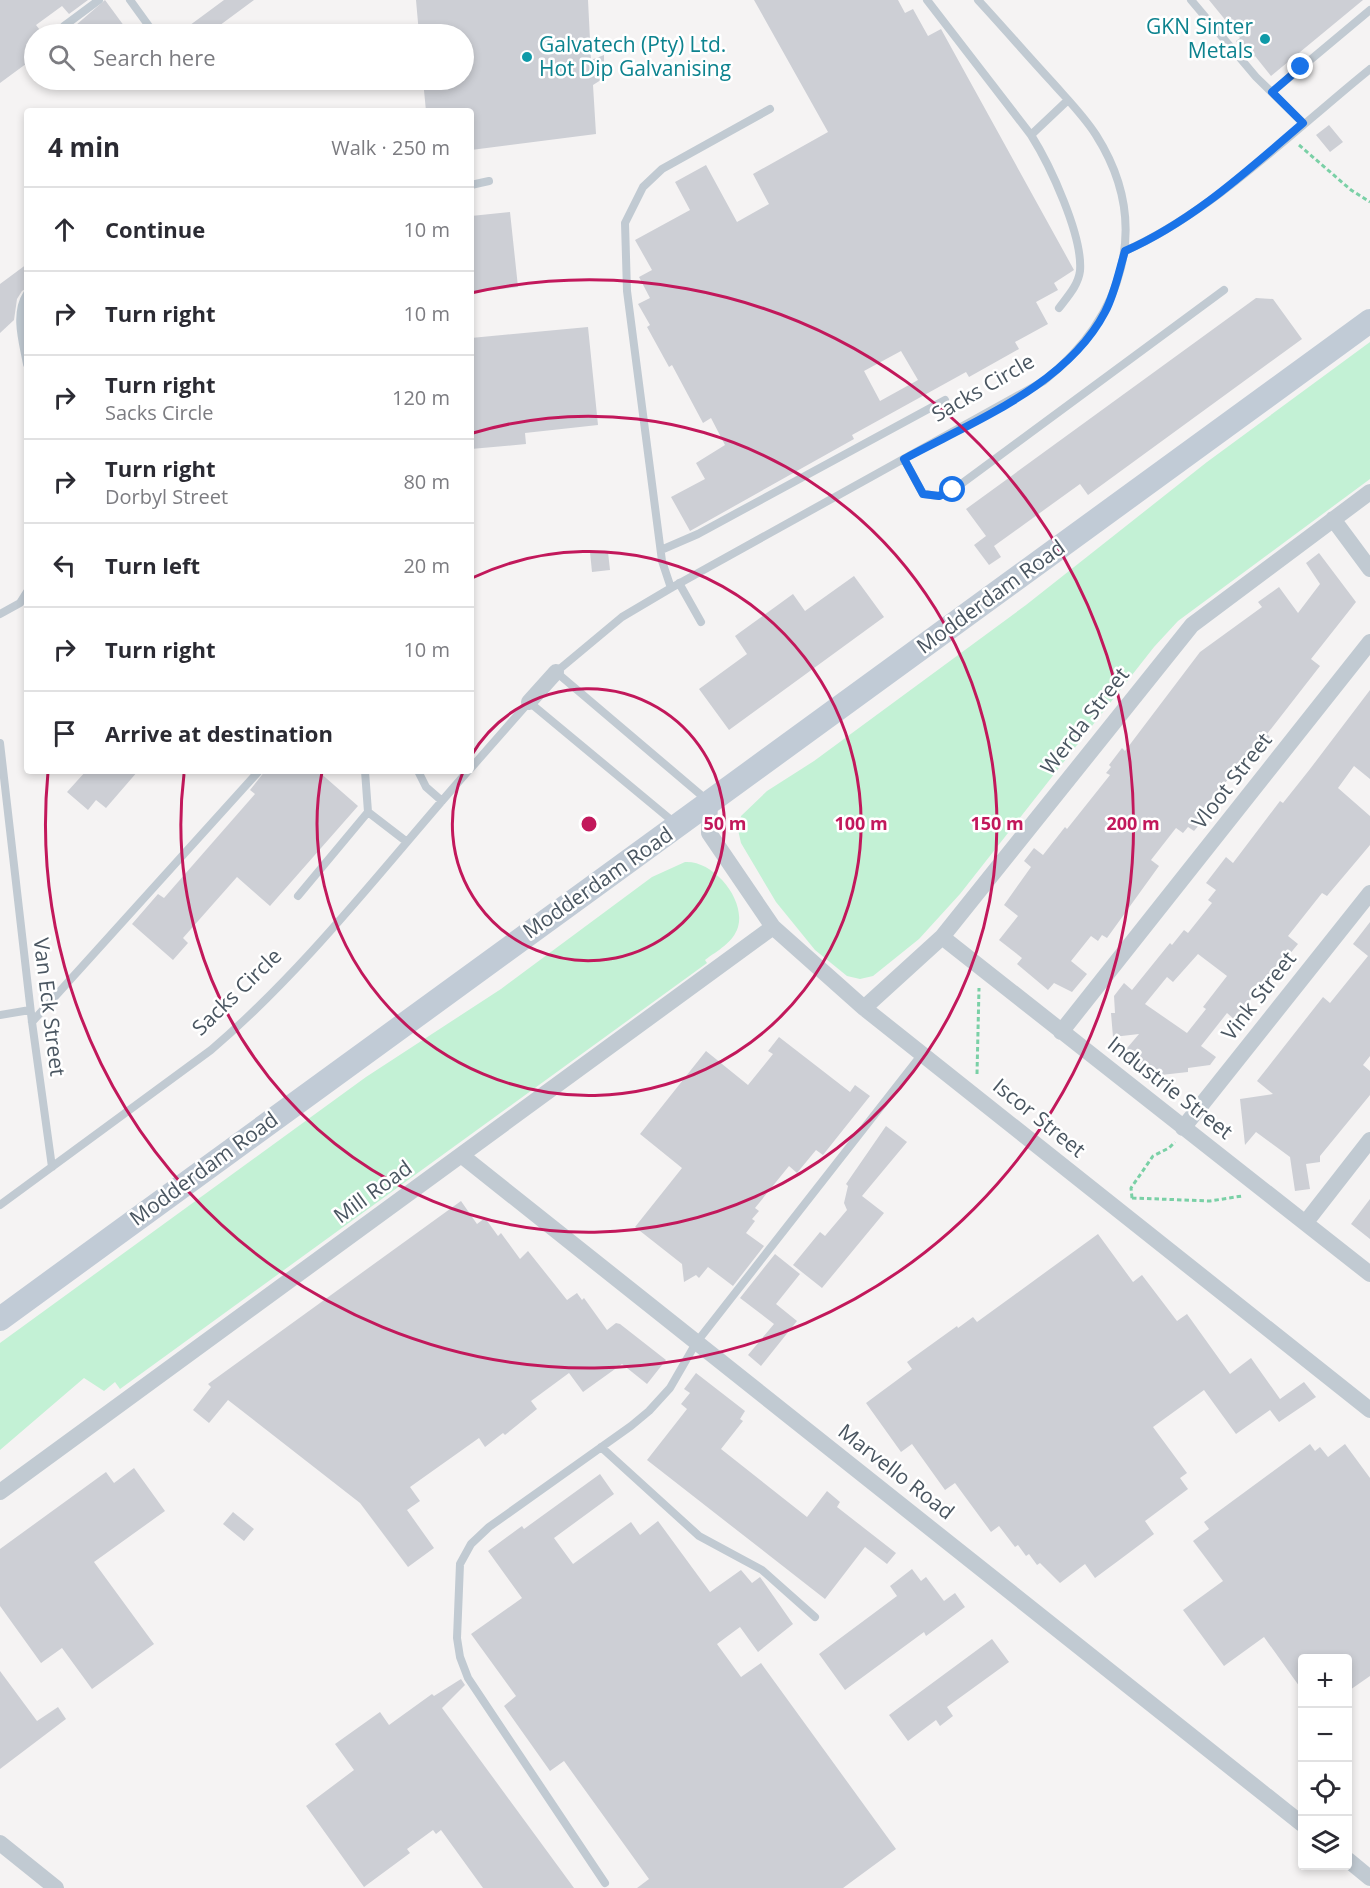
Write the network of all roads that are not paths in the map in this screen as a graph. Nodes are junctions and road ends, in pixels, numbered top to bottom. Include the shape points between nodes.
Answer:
1 (99, 0) edge
2 (130, 0) edge
3 (927, 0) edge
4 (978, 0) edge
5 (1191, 0) edge
6 (1370, 10) edge
7 (67, 24) edge
8 (147, 24) edge
9 (1370, 69) edge
10 (1272, 92) junction
11 (1068, 100) junction
12 (770, 109) dead end
13 (1303, 123) junction
14 (1031, 135) junction
15 (489, 181) dead end
16 (474, 184) edge
17 (1125, 251) junction
18 (1224, 290) dead end
19 (24, 299) edge
20 (1059, 308) dead end
21 (1370, 321) edge
22 (24, 348) edge
23 (945, 400) dead end
24 (904, 459) junction
25 (1370, 492) edge
26 (1334, 519) junction
27 (661, 550) junction
28 (1370, 569) edge
29 (675, 586) junction
30 (24, 597) edge
31 (0, 614) edge
32 (701, 622) dead end
33 (1370, 642) edge
34 (556, 672) junction
35 (529, 702) junction
36 (0, 743) edge
37 (474, 765) edge
38 (256, 774) edge
39 (365, 774) edge
40 (420, 774) edge
41 (466, 774) edge
42 (442, 801) junction
43 (710, 802) junction
44 (368, 812) junction
45 (678, 826) junction
46 (709, 833) junction
47 (407, 842) junction
48 (1370, 892) edge
49 (298, 896) dead end
50 (773, 927) junction
51 (942, 937) junction
52 (864, 1008) junction
53 (30, 1010) junction
54 (0, 1015) edge
55 (32, 1022) junction
56 (1061, 1032) junction
57 (922, 1054) junction
58 (1183, 1128) junction
59 (1370, 1140) edge
60 (461, 1155) junction
61 (52, 1167) junction
62 (0, 1205) edge
63 (1306, 1222) junction
64 (1370, 1274) edge
65 (0, 1319) edge
66 (696, 1342) junction
67 (1370, 1410) edge
68 (601, 1447) junction
69 (0, 1492) edge
70 (815, 1617) dead end
71 (1298, 1821) edge
72 (0, 1843) edge
73 (1352, 1864) edge
74 (1370, 1878) edge
75 (605, 1884) dead end
76 (56, 1888) edge

1 - 7 lane
2 - 8 lane
3 - 14 lane
4 - 11 lane, Sacks Circle
5 - 10 lane
6 - 10 lane
9 - 13 lane
10 - 13 lane
11 - 14 lane
11 - 17 lane, Sacks Circle via 1095,133 1115,175 1122,201
12 - 27 lane via 662,168 643,187 625,223 627,291
13 - 17 lane via 1196,211
14 - 20 lane via 1059,191 1080,264 1076,285
15 - 16 lane
17 - 24 lane, Sacks Circle via 1105,312 1068,362 1044,381
18 - 24 lane via 953,490 939,496 923,494
19 - 22 lane
21 - 43 street, Modderdam Road
23 - 27 lane via 698,534
24 - 29 lane, Sacks Circle
25 - 26 street, Werda Street
26 - 28 street
26 - 51 street, Werda Street via 1192,625
27 - 29 lane
29 - 32 lane
29 - 34 lane, Sacks Circle via 622,617
30 - 31 lane
33 - 56 street, Vloot Street
34 - 35 street, Sacks Circle
34 - 43 lane
35 - 37 lane, Sacks Circle
35 - 45 lane
36 - 53 lane, Van Eck Street
38 - 55 lane
39 - 44 lane
40 - 42 lane via 426,787
41 - 42 lane, Sacks Circle
42 - 47 lane, Sacks Circle
43 - 45 street, Modderdam Road
43 - 46 street
44 - 47 lane
44 - 49 lane
45 - 46 street
45 - 65 street, Modderdam Road
46 - 50 street, Iscor Street
47 - 61 lane, Sacks Circle via 240,1025
48 - 58 street, Vink Street
50 - 52 street, Iscor Street
50 - 60 street, Mill Road
51 - 52 street, Werda Street
51 - 56 street, Industrie Street
52 - 57 street, Iscor Street
53 - 54 lane
53 - 55 lane, Van Eck Street
55 - 61 lane, Van Eck Street
56 - 58 street, Industrie Street
57 - 66 lane
57 - 67 street, Iscor Street
58 - 63 street, Industrie Street
59 - 63 street
60 - 66 street, Marvello Road
60 - 69 street, Mill Road
61 - 62 lane, Sacks Circle
63 - 64 street, Industrie Street
66 - 68 lane via 663,1395 631,1426
66 - 71 street, Marvello Road
68 - 70 lane via 699,1536 762,1570
68 - 75 lane via 471,1544 460,1564 457,1638 460,1657 478,1696
72 - 76 street
73 - 74 street

